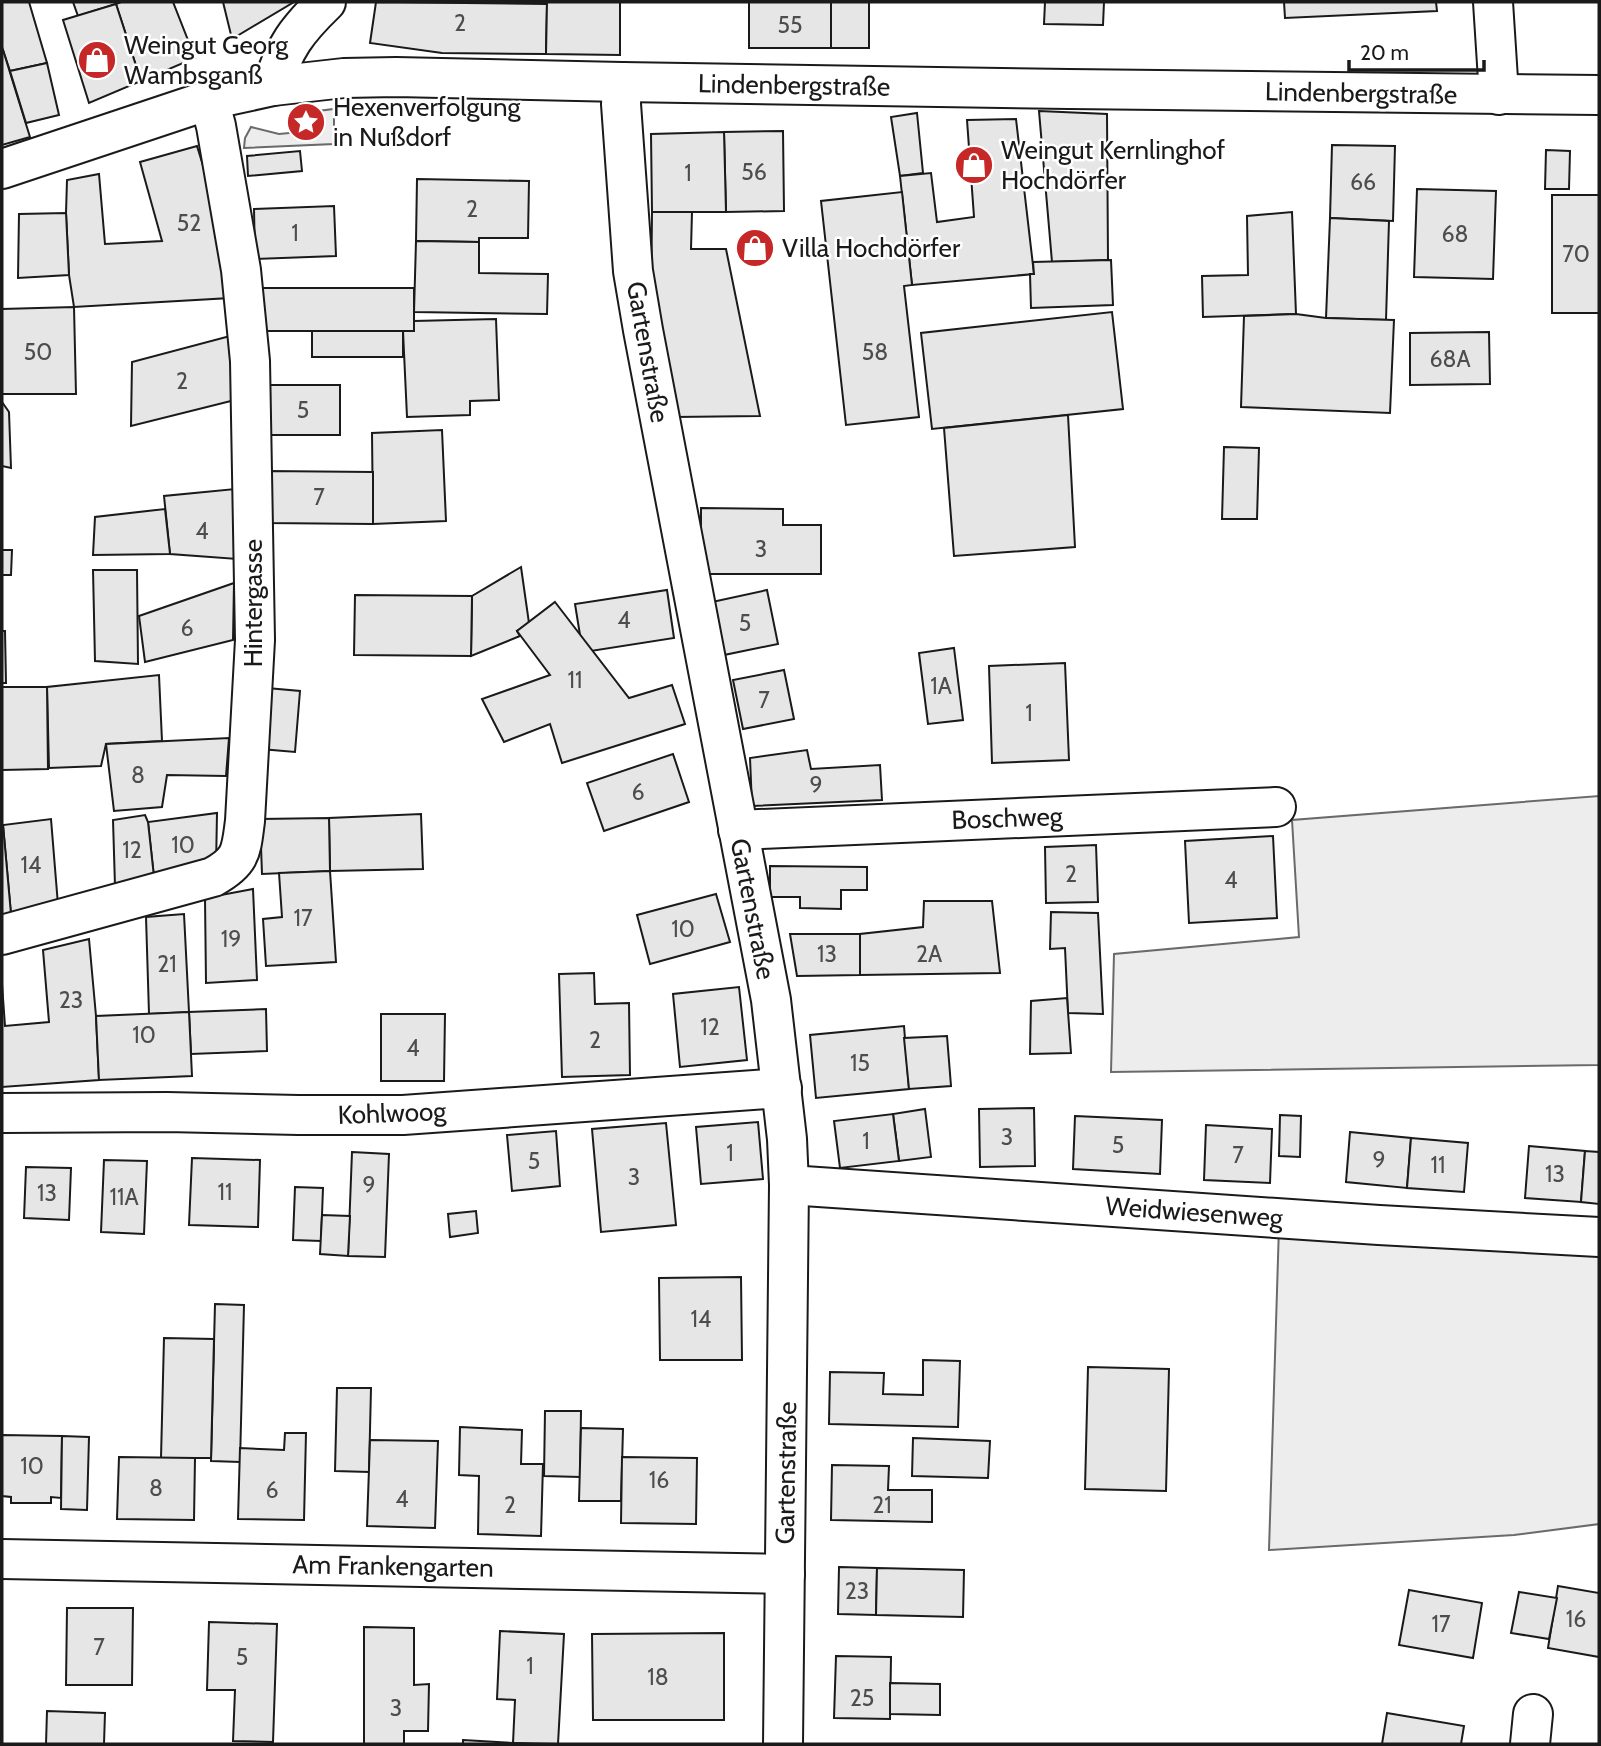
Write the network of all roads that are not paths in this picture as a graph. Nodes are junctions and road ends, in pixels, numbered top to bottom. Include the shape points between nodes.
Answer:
1 (326, 2) edge
2 (1493, 2) edge
3 (622, 82) junction
4 (273, 86) junction
5 (1499, 94) junction
6 (1599, 95) edge
7 (209, 100) junction
8 (2, 169) edge
9 (1276, 807) dead end
10 (738, 830) junction
11 (2, 935) edge
12 (782, 1088) junction
13 (2, 1113) edge
14 (789, 1185) junction
15 (1599, 1237) edge
16 (2, 1559) edge
17 (785, 1574) junction
18 (783, 1744) edge

1 - 4 street via 288,45
2 - 5 street
3 - 4 street, Lindenbergstraße via 396,77
3 - 5 street, Lindenbergstraße
3 - 10 street, Gartenstraße via 633,271
4 - 7 street, Lindenbergstraße
5 - 6 street, Lindenbergstraße
7 - 8 street, Lindenbergstraße
7 - 11 street, Hintergasse via 241,270 250,361 255,640 242,844 228,869 213,877
9 - 10 street, Boschweg
10 - 12 street, Gartenstraße via 771,1000
12 - 13 street, Kohlwoog via 403,1115
12 - 14 street, Gartenstraße
14 - 15 street, Weidwiesenweg
14 - 17 street, Gartenstraße
16 - 17 street, Am Frankengarten
17 - 18 street, Gartenstraße

